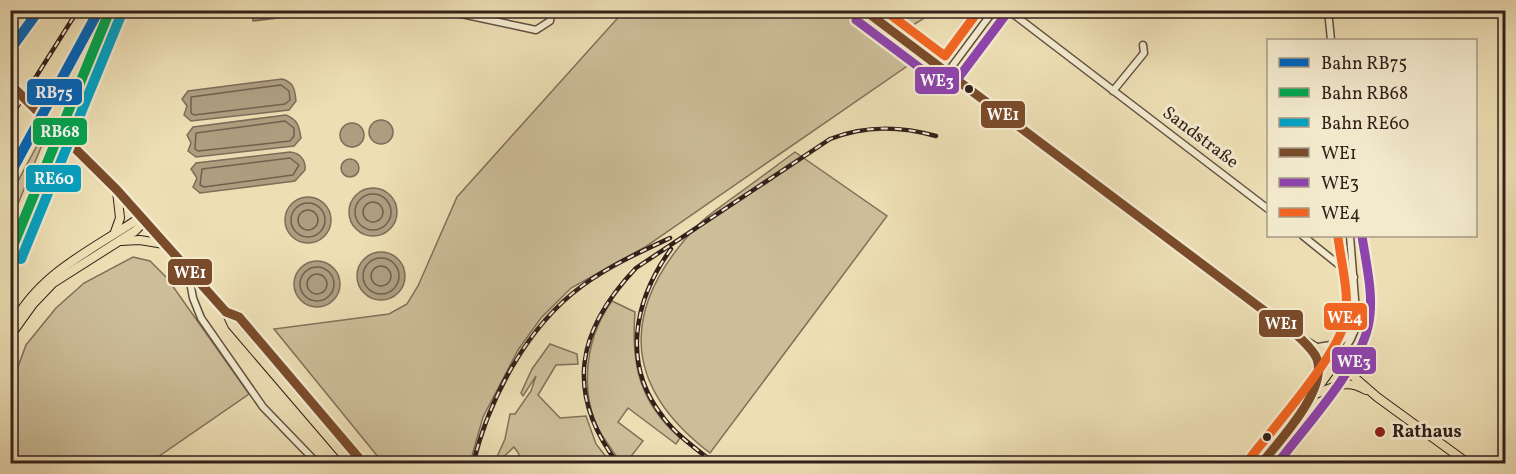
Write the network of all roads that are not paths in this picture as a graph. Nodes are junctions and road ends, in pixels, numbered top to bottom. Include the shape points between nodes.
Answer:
1 (443, 10) edge
2 (552, 10) edge
3 (863, 10) edge
4 (994, 10) edge
5 (1008, 10) edge
6 (1328, 10) edge
7 (1331, 39) edge
8 (1143, 45) dead end
9 (947, 73) junction
10 (10, 84) edge
11 (1113, 91) junction
12 (117, 190) junction
13 (1267, 207) edge
14 (143, 219) junction
15 (1304, 237) edge
16 (1350, 237) edge
17 (115, 238) junction
18 (164, 244) junction
19 (188, 271) junction
20 (1354, 277) junction
21 (226, 312) junction
22 (10, 329) edge
23 (1355, 331) junction
24 (10, 336) edge
25 (1299, 337) junction
26 (1318, 347) junction
27 (1337, 361) junction
28 (1312, 395) junction
29 (1377, 397) junction
30 (318, 464) edge
31 (351, 464) edge
32 (364, 464) edge
33 (1261, 464) edge
34 (1469, 464) edge

1 - 2 street via 536,30 550,21
3 - 9 main road
4 - 9 street
5 - 11 street, Sandstraße
6 - 7 street
8 - 11 street via 1144,53
9 - 25 main road
10 - 12 main road
11 - 13 street, Sandstraße
12 - 14 main road
12 - 17 main road via 120,218
14 - 17 main road
14 - 18 main road
15 - 20 street
16 - 20 street
17 - 18 main road
17 - 22 main road via 75,257 48,279 22,307
17 - 24 main road via 53,283
18 - 19 main road
19 - 21 main road
19 - 30 street via 201,318 263,407
20 - 23 street
21 - 31 main road via 232,325
21 - 32 main road via 239,317
23 - 26 street via 1337,344
23 - 27 street
25 - 26 main road
25 - 28 main road via 1316,356 1319,366
26 - 27 main road
27 - 28 main road
27 - 29 main road
28 - 29 main road via 1347,383
28 - 33 main road
29 - 34 main road

